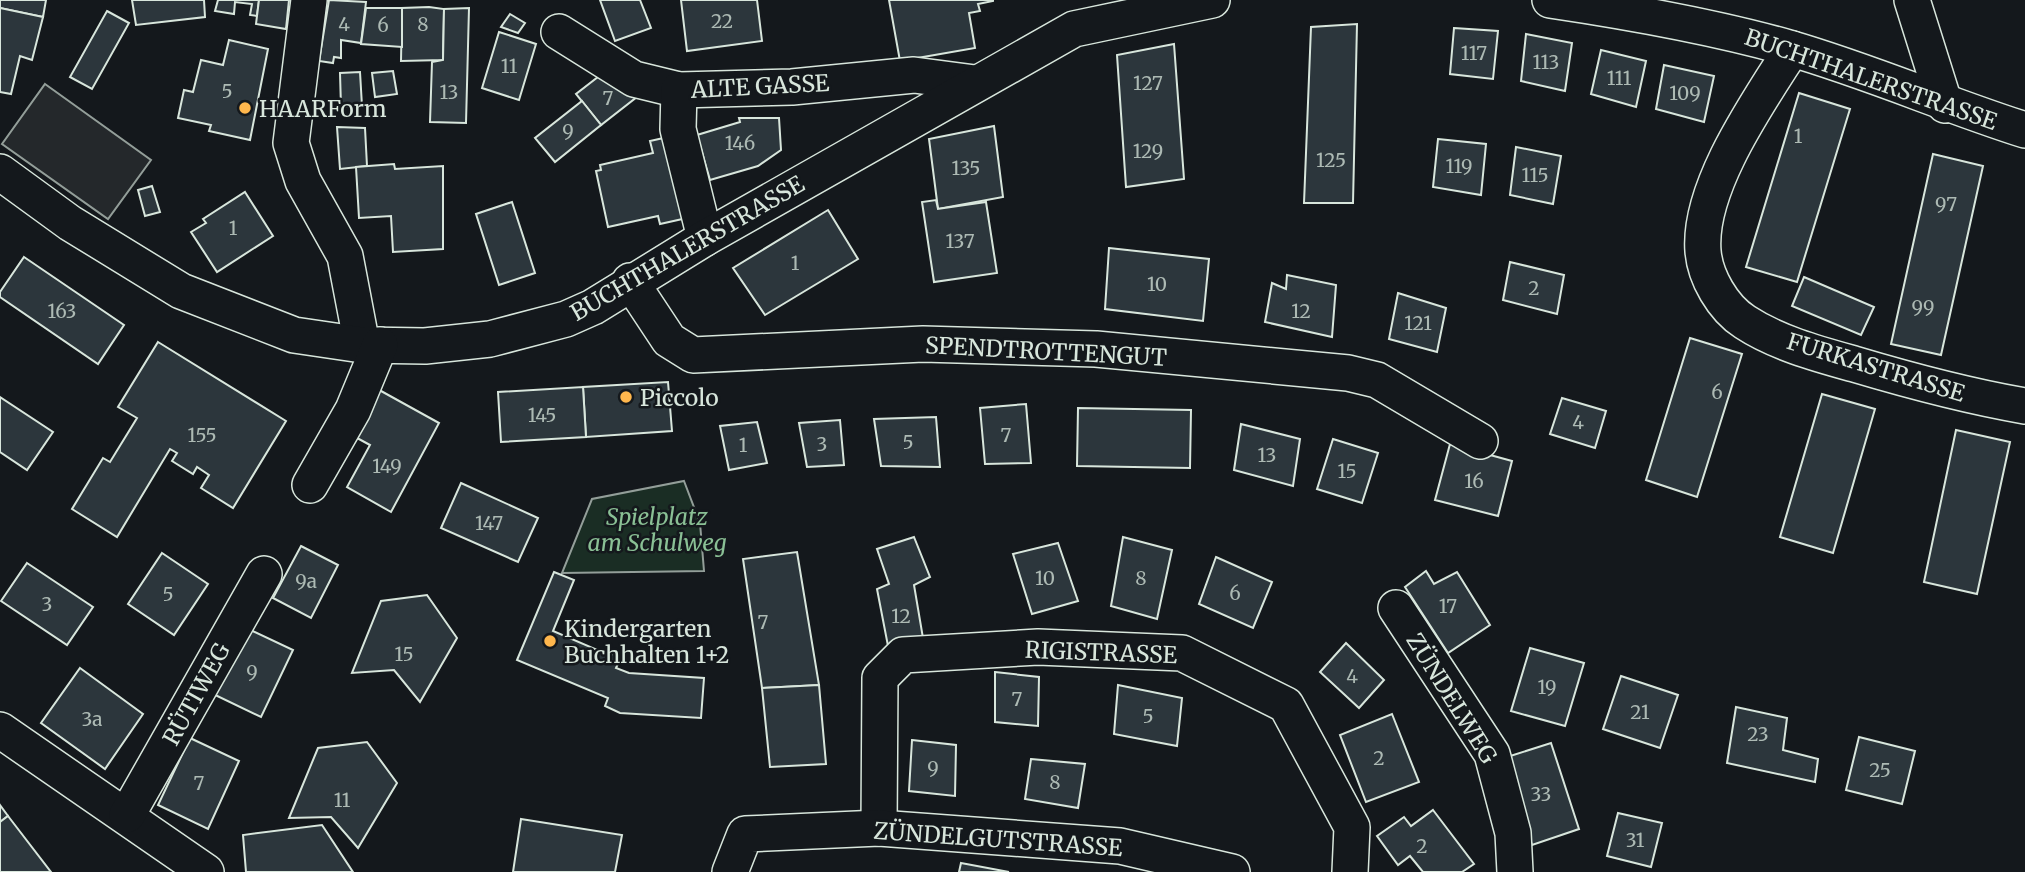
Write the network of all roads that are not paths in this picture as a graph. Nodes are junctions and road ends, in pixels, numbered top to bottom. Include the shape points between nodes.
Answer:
1 (309, 0) edge
2 (1212, 0) edge
3 (1550, 0) edge
4 (1912, 0) edge
5 (559, 32) dead end
6 (1792, 49) junction
7 (975, 83) junction
8 (679, 90) junction
9 (1945, 105) junction
10 (2025, 130) edge
11 (0, 172) edge
12 (705, 238) junction
13 (630, 281) junction
14 (371, 345) junction
15 (2025, 406) edge
16 (1480, 441) dead end
17 (310, 485) dead end
18 (264, 574) dead end
19 (1396, 608) dead end
20 (0, 730) edge
21 (127, 815) junction
22 (879, 828) junction
23 (1121, 860) edge
24 (206, 872) edge
25 (730, 872) edge
26 (1232, 872) edge
27 (1350, 872) edge
28 (1515, 872) edge

1 - 14 street via 291,143 303,181 345,256
2 - 7 street, BUCHTHALERSTRASSE via 1074,29
3 - 6 street, BUCHTHALERSTRASSE via 1653,15
4 - 9 street
5 - 8 street, ALTE GASSE via 634,79
6 - 9 street, BUCHTHALERSTRASSE
6 - 15 street, FURKASTRASSE via 1734,140 1709,209 1703,251 1716,292 1744,322 1807,351 1960,395
7 - 8 street, ALTE GASSE via 914,75 792,87
7 - 12 street, BUCHTHALERSTRASSE
8 - 12 street via 678,129
9 - 10 street, BUCHTHALERSTRASSE
11 - 14 street, BUCHTHALERSTRASSE via 81,230 181,291 295,335
12 - 13 street, BUCHTHALERSTRASSE
13 - 14 street, BUCHTHALERSTRASSE via 566,319 490,339 425,346
13 - 16 street, SPENDTROTTENGUT via 669,340 693,355 949,345 1097,349 1348,373 1377,380
14 - 17 street via 353,410
18 - 21 street, RÜTIWEG
19 - 28 street, ZÜNDELWEG via 1492,754 1513,833
20 - 21 street
21 - 24 street
22 - 23 street, ZÜNDELGUTSTRASSE
22 - 25 street, ZÜNDELGUTSTRASSE via 745,834
22 - 27 street, RIGISTRASSE via 880,678 903,655 1038,647 1182,653 1286,705 1352,827
23 - 26 street, ZÜNDELGUTSTRASSE

